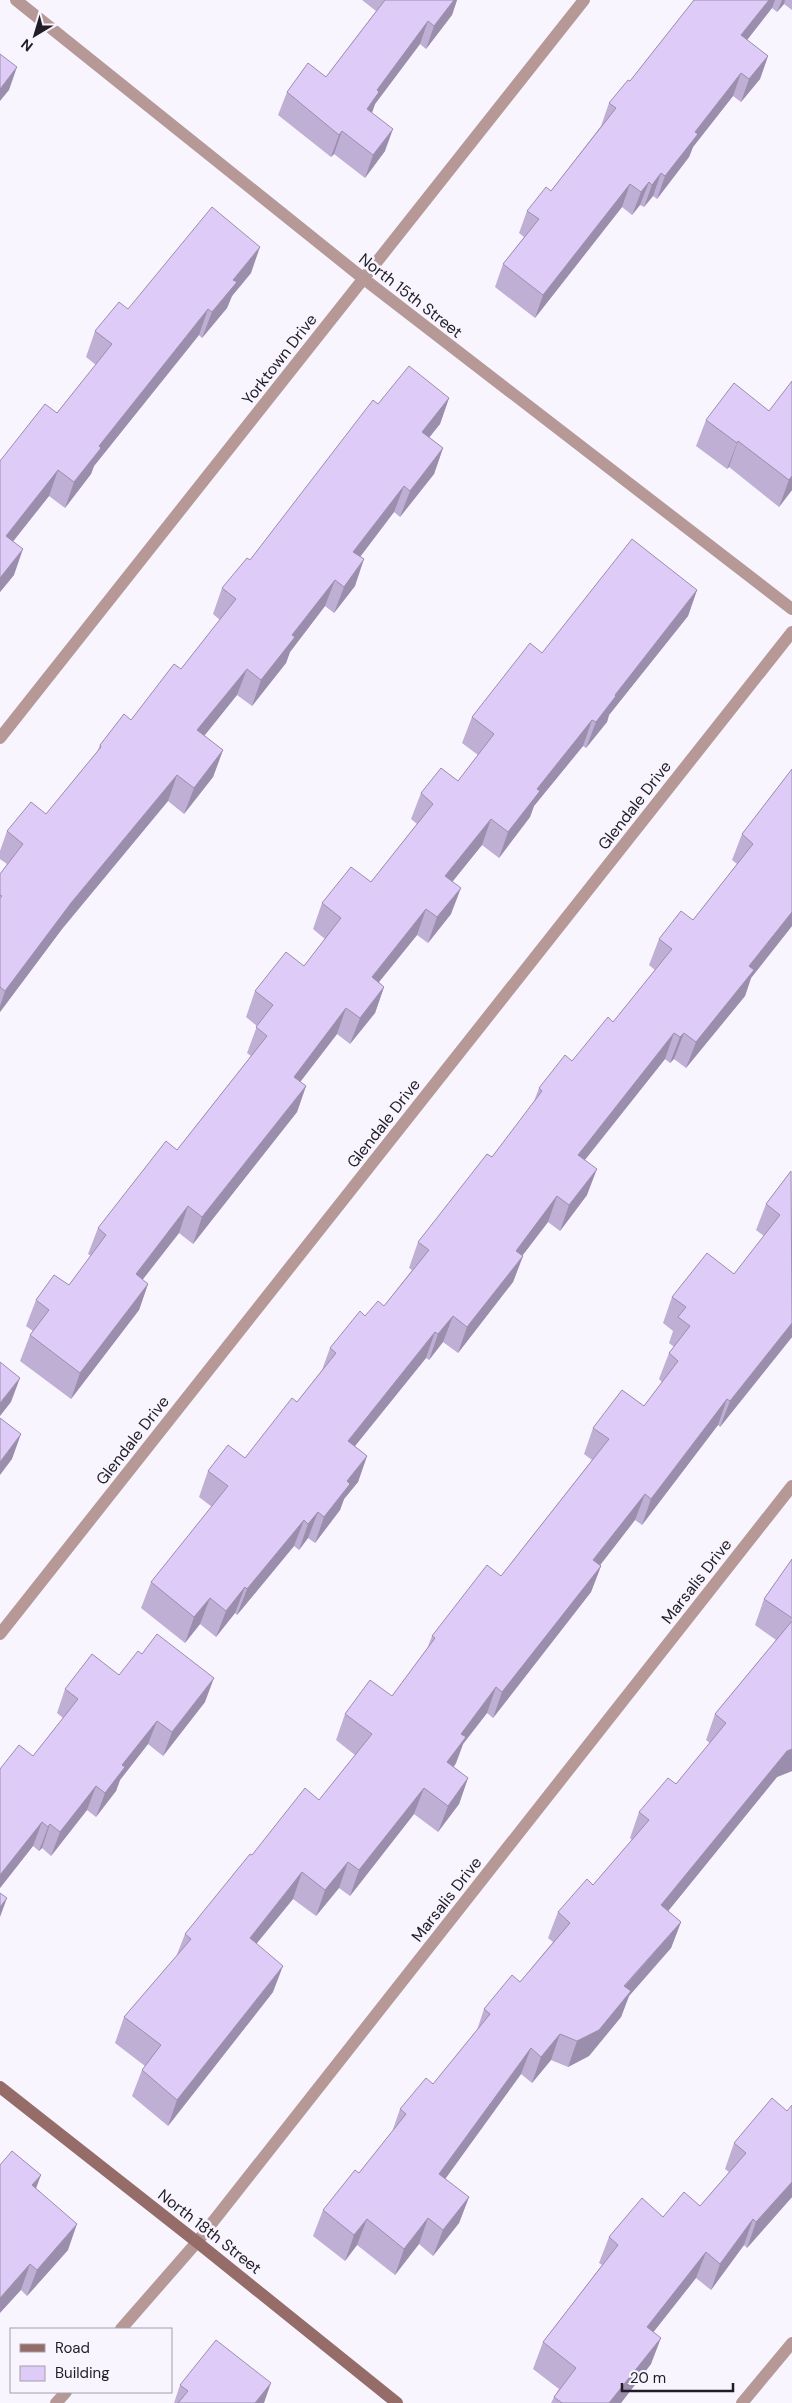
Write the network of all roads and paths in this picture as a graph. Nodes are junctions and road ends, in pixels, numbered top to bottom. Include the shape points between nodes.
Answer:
1 (16, 0) edge
2 (584, 0) edge
3 (364, 279) junction
4 (792, 609) edge
5 (792, 632) edge
6 (0, 738) edge
7 (792, 1486) edge
8 (0, 1634) edge
9 (0, 2087) edge
10 (197, 2242) junction
11 (122, 2328) edge
12 (792, 2343) edge
13 (65, 2393) edge
14 (56, 2403) edge
15 (397, 2403) edge
16 (742, 2403) edge

1 - 3 street, North 15th Street
2 - 3 street, Yorktown Drive
3 - 4 street, North 15th Street
3 - 6 street, Yorktown Drive
5 - 8 street, Glendale Drive
7 - 10 street, Marsalis Drive
9 - 10 street, North 18th Street
10 - 11 street, Marsalis Drive
10 - 15 street, North 18th Street
12 - 16 street
13 - 14 street

